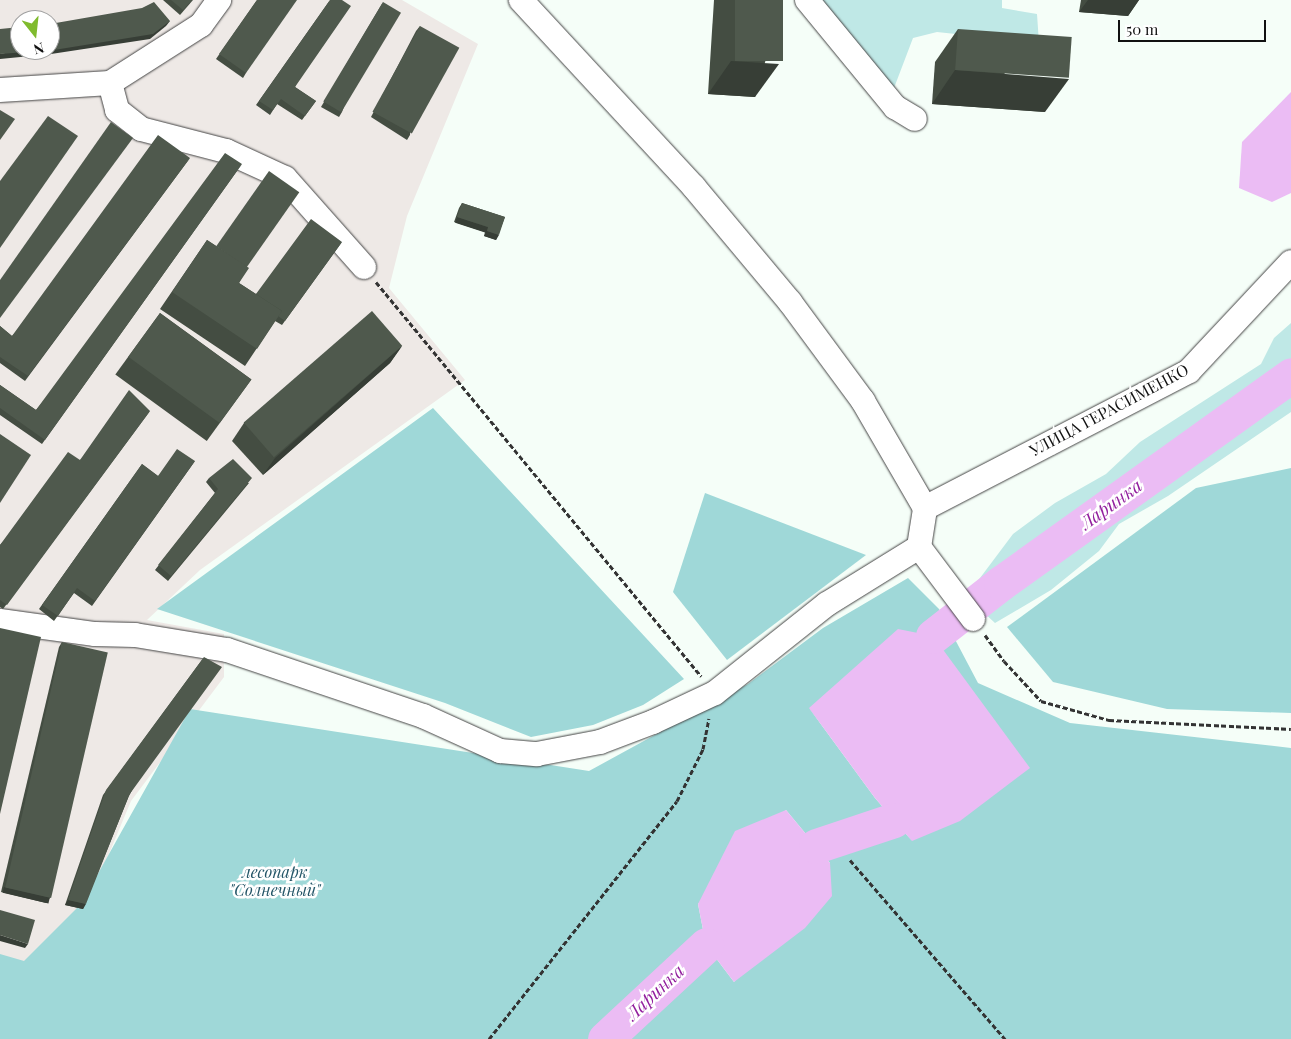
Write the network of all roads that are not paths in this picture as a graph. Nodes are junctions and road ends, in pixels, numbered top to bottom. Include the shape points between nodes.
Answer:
1 (219, 0) edge
2 (521, 0) edge
3 (807, 0) edge
4 (110, 83) junction
5 (0, 90) edge
6 (915, 119) dead end
7 (1291, 262) edge
8 (364, 267) road end
9 (925, 508) junction
10 (919, 547) junction
11 (967, 612) road end
12 (0, 622) edge

1 - 4 lane via 201,25
2 - 9 lane via 694,187 790,302 863,401
3 - 6 lane via 895,107
4 - 5 lane
4 - 8 lane via 117,110 141,129 226,151 285,178
7 - 9 lane, УЛИЦА ГЕРАСИМЕНКО via 1189,371
9 - 10 lane
10 - 11 lane
10 - 12 lane via 827,604 715,693 654,722 600,742 537,754 500,751 423,716 227,650 135,635 95,634

